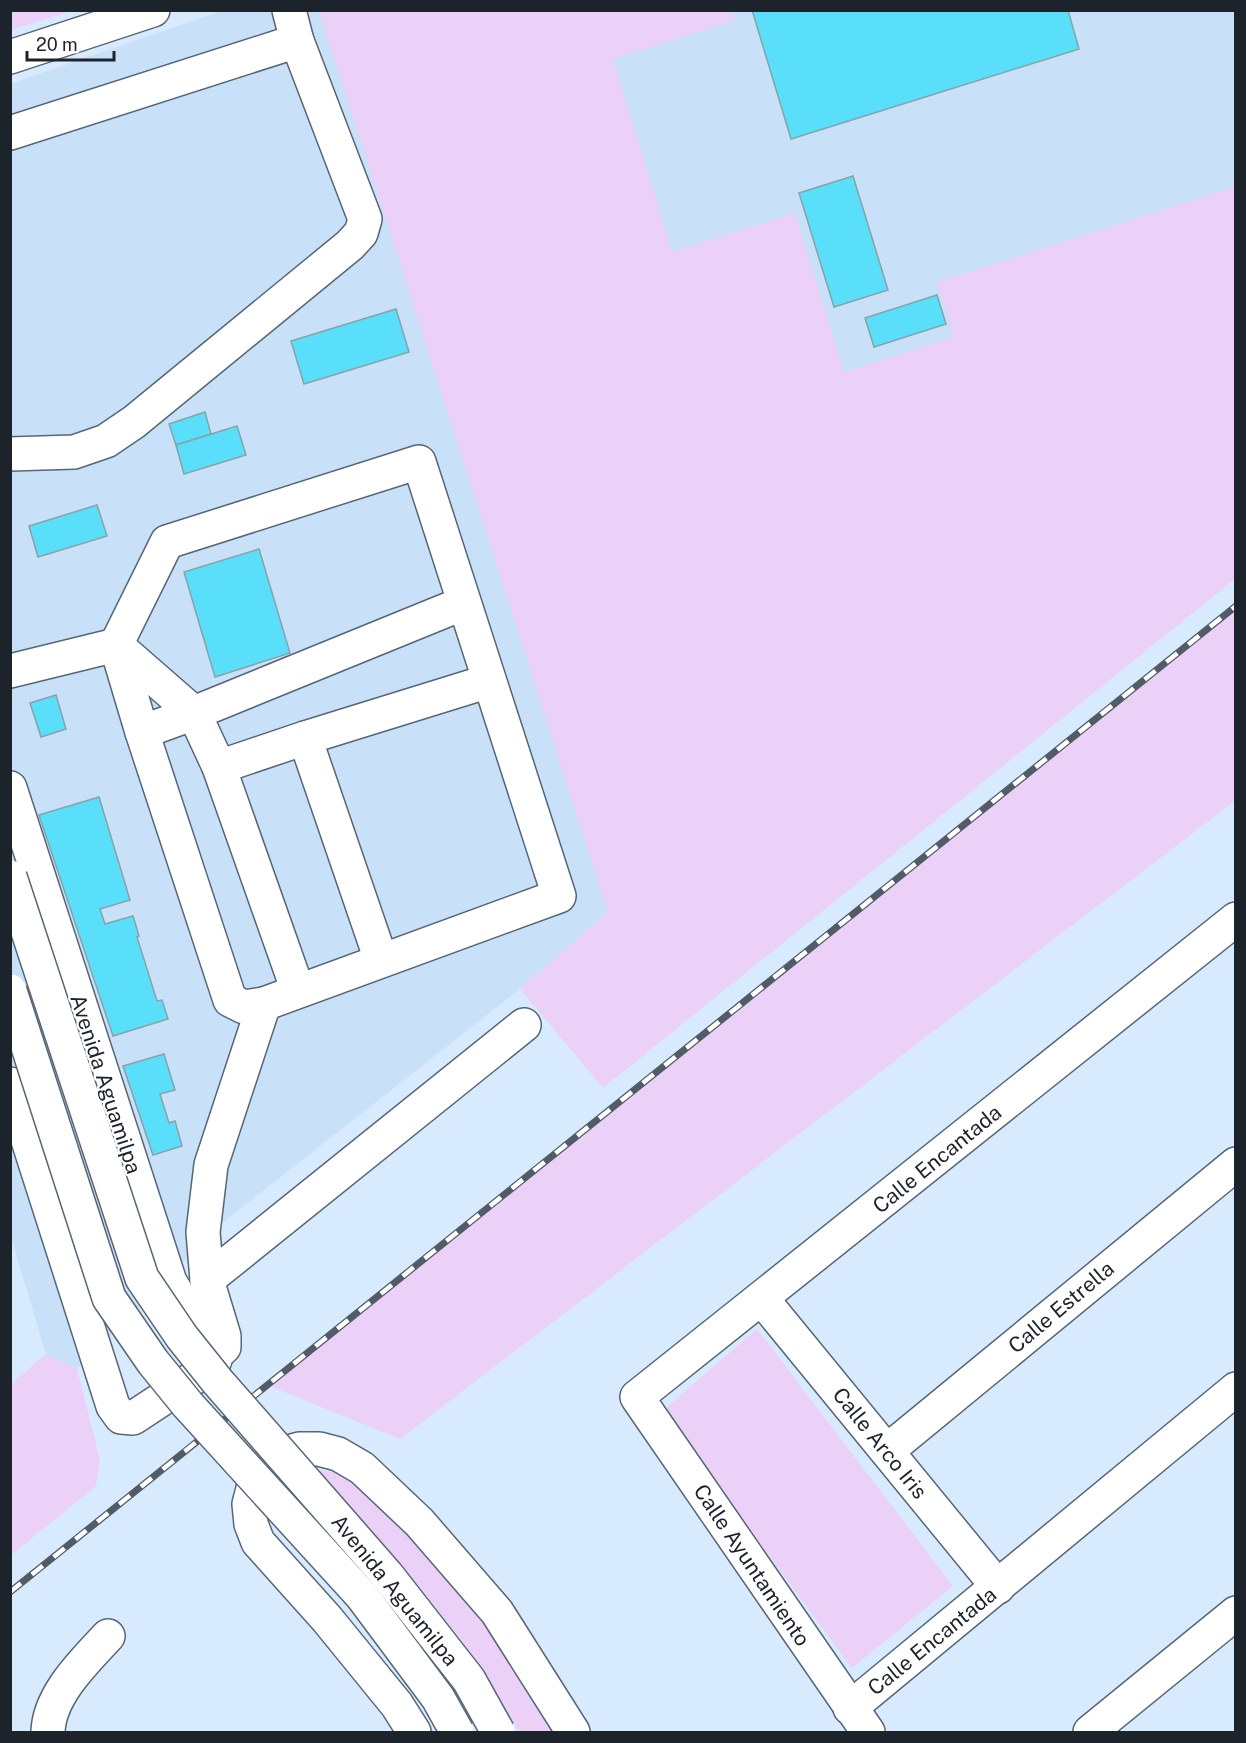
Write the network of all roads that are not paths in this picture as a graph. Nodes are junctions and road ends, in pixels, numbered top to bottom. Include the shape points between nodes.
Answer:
1 (153, 10) edge
2 (293, 26) edge
3 (10, 57) edge
4 (10, 133) edge
5 (10, 454) edge
6 (464, 603) junction
7 (116, 645) junction
8 (10, 671) edge
9 (489, 681) junction
10 (194, 713) junction
11 (142, 732) junction
12 (305, 738) junction
13 (219, 767) junction
14 (10, 788) edge
15 (10, 877) edge
16 (1236, 919) edge
17 (381, 960) junction
18 (10, 991) edge
19 (298, 991) junction
20 (264, 1004) junction
21 (524, 1025) dead end
22 (10, 1084) edge
23 (1236, 1164) edge
24 (207, 1280) junction
25 (762, 1299) junction
26 (215, 1355) junction
27 (1236, 1389) edge
28 (637, 1397) joint
29 (887, 1451) junction
30 (998, 1587) junction
31 (1236, 1613) edge
32 (108, 1636) dead end
33 (859, 1720) edge
34 (1105, 1728) edge
35 (48, 1732) edge
36 (414, 1732) edge
37 (457, 1732) edge
38 (498, 1732) edge
39 (573, 1732) edge

1 - 3 street
2 - 4 street
2 - 5 street via 365,219 361,233 106,441 74,452
6 - 7 street via 419,462 167,542
6 - 9 street
6 - 10 street
7 - 8 street
7 - 10 street
7 - 11 street
9 - 12 street
9 - 17 street via 559,896
10 - 11 street
10 - 13 street
11 - 20 street via 230,1000 244,1007
12 - 13 street
12 - 17 street
13 - 19 street
14 - 26 street, Avenida Aguamilpa via 170,1282
15 - 38 street, Avenida Aguamilpa, bridge via 142,1278 218,1382 407,1601 469,1680
16 - 25 street, Calle Encantada
17 - 19 street
18 - 37 street, Avenida Aguamilpa, bridge via 109,1298 188,1405 362,1596 438,1698
19 - 20 street
20 - 24 street via 212,1165 203,1232
21 - 24 street
22 - 26 street via 116,1412 121,1417 134,1418 212,1366
23 - 29 street, Calle Estrella
24 - 26 street via 224,1336 224,1347
25 - 28 street, Calle Encantada
25 - 29 street, Calle Arco Iris
27 - 30 street, Calle Encantada
28 - 33 street, Calle Ayuntamiento
29 - 30 street, Calle Arco Iris
30 - 33 street, Calle Encantada
31 - 34 street
32 - 35 street via 81,1664 57,1699
36 - 39 street via 397,1705 327,1619 258,1542 249,1504 254,1485 265,1468 285,1453 319,1449 338,1455 362,1468 419,1522 497,1612

